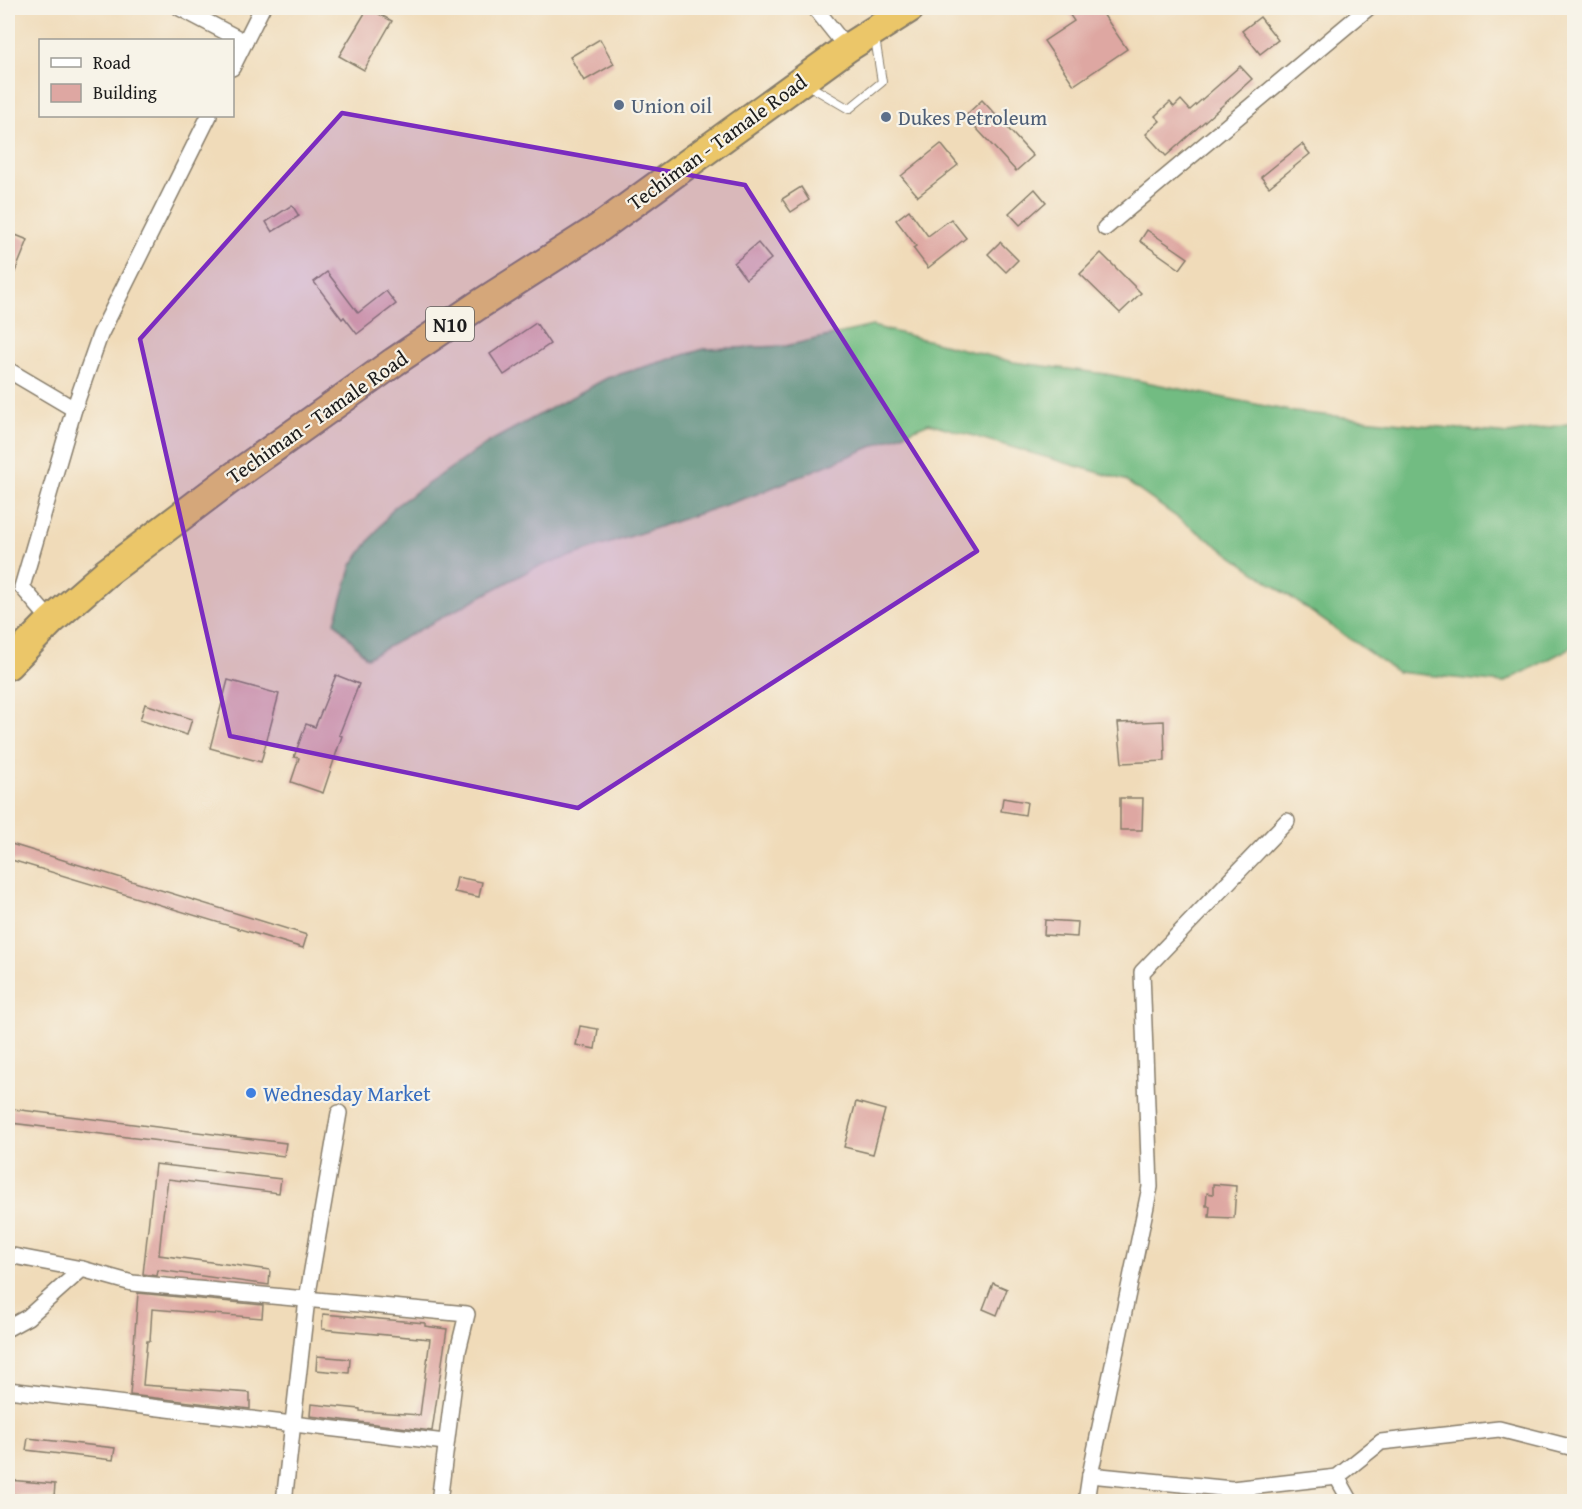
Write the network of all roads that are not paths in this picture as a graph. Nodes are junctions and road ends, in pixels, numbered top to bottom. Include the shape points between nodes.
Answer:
1 (180, 8) edge
2 (262, 8) edge
3 (815, 8) edge
4 (910, 8) edge
5 (1368, 8) edge
6 (874, 31) junction
7 (245, 42) junction
8 (847, 48) junction
9 (234, 64) edge
10 (801, 81) junction
11 (208, 117) edge
12 (1105, 228) dead end
13 (8, 370) edge
14 (74, 409) junction
15 (8, 580) edge
16 (22, 587) junction
17 (51, 621) junction
18 (8, 665) edge
19 (1287, 821) dead end
20 (339, 1113) dead end
21 (8, 1255) edge
22 (81, 1269) junction
23 (307, 1299) junction
24 (8, 1328) edge
25 (8, 1390) edge
26 (293, 1424) junction
27 (445, 1442) junction
28 (1575, 1448) edge
29 (1090, 1475) junction
30 (1336, 1477) junction
31 (284, 1502) edge
32 (439, 1502) edge
33 (1086, 1502) edge
34 (1351, 1502) edge

1 - 7 street
2 - 7 street
3 - 8 street
4 - 6 highway, Techiman - Tamale Road / N10
5 - 12 street
6 - 8 highway, Techiman - Tamale Road / N10
6 - 10 lane via 882,82 849,109
7 - 9 street
8 - 10 highway, Techiman - Tamale Road / N10
10 - 17 highway, Techiman - Tamale Road / N10 via 599,228 477,306 308,423 162,529
11 - 14 street via 100,334
13 - 14 street
14 - 16 street
15 - 16 street
16 - 17 street
17 - 18 highway, Techiman - Tamale Road / N10
19 - 29 street via 1142,972 1150,1187
20 - 23 street
21 - 22 street
22 - 23 street via 132,1283
22 - 24 street via 28,1317
23 - 26 street
23 - 27 street via 467,1314
25 - 26 street
26 - 27 street
26 - 31 street
27 - 32 street
28 - 30 street via 1499,1429 1381,1442
29 - 30 street via 1232,1489
29 - 33 street
30 - 34 street

